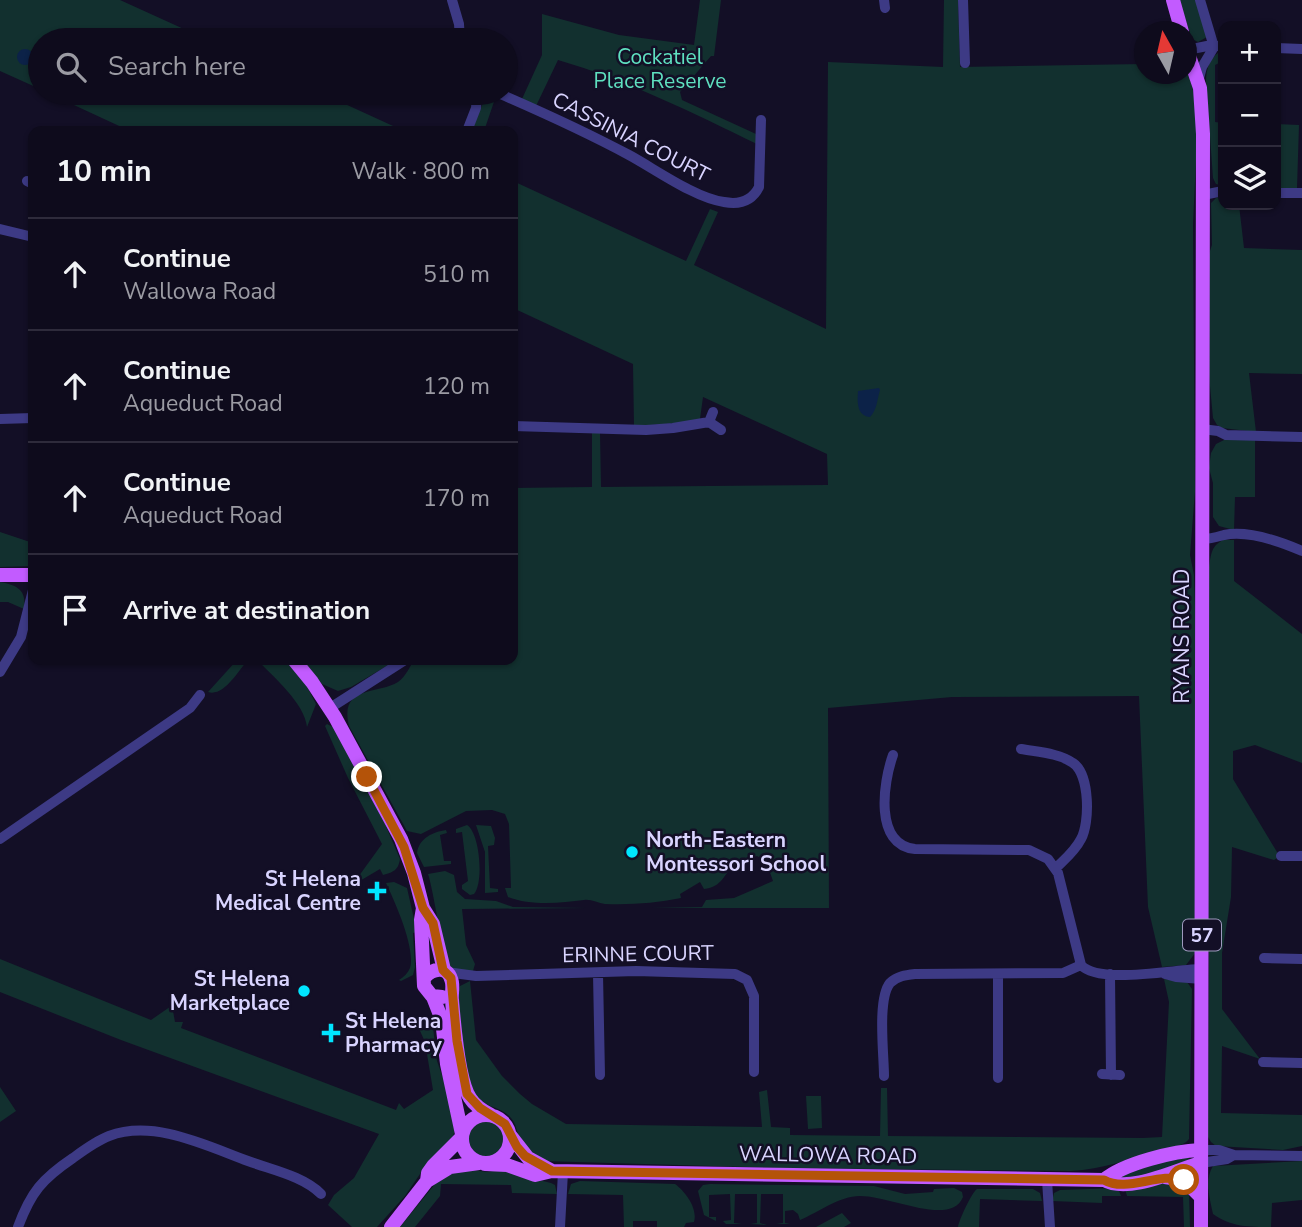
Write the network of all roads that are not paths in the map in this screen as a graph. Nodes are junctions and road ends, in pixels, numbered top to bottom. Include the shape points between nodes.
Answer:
1 (452, 0) edge
2 (963, 0) edge
3 (1173, 0) edge
4 (1200, 0) edge
5 (1179, 21) edge
6 (459, 28) edge
7 (1218, 45) edge
8 (1218, 47) edge
9 (1218, 48) edge
10 (1281, 48) edge
11 (1197, 49) edge
12 (1302, 49) edge
13 (965, 63) dead end
14 (1197, 79) edge
15 (1198, 82) junction
16 (518, 102) edge
17 (477, 105) edge
18 (761, 120) dead end
19 (469, 126) edge
20 (1218, 188) edge
21 (1203, 191) junction
22 (1281, 193) edge
23 (1302, 194) edge
24 (0, 229) edge
25 (28, 236) edge
26 (28, 418) edge
27 (0, 419) edge
28 (518, 426) edge
29 (721, 430) dead end
30 (1202, 435) junction
31 (1302, 437) edge
32 (1202, 535) junction
33 (1302, 551) edge
34 (0, 575) edge
35 (28, 575) edge
36 (28, 606) edge
37 (297, 665) edge
38 (397, 665) edge
39 (0, 672) edge
40 (188, 691) dead end
41 (330, 708) junction
42 (1021, 748) dead end
43 (893, 755) dead end
44 (0, 839) edge
45 (1281, 856) dead end
46 (1302, 856) edge
47 (1056, 868) junction
48 (423, 908) junction
49 (1264, 958) dead end
50 (1302, 959) edge
51 (1081, 965) junction
52 (445, 971) junction
53 (598, 974) junction
54 (998, 974) junction
55 (1110, 974) junction
56 (1202, 974) junction
57 (476, 976) junction
58 (425, 977) junction
59 (451, 988) junction
60 (433, 997) junction
61 (1263, 1062) dead end
62 (1302, 1063) edge
63 (754, 1072) dead end
64 (1111, 1074) dead end
65 (600, 1076) dead end
66 (884, 1076) dead end
67 (998, 1078) dead end
68 (491, 1115) junction
69 (462, 1135) junction
70 (510, 1135) junction
71 (1302, 1156) edge
72 (1200, 1157) junction
73 (482, 1163) junction
74 (557, 1172) junction
75 (1163, 1177) junction
76 (1047, 1180) junction
77 (1104, 1180) junction
78 (428, 1181) junction
79 (321, 1195) dead end
80 (1201, 1198) junction
81 (18, 1227) edge
82 (391, 1227) edge
83 (560, 1227) edge
84 (1050, 1227) edge
85 (1201, 1227) edge

1 - 6 street
2 - 13 street
3 - 5 main road
4 - 7 street
8 - 11 street
9 - 15 street via 1202,67
10 - 12 street
14 - 15 main road, RYANS ROAD / 57
15 - 21 main road, RYANS ROAD / 57
16 - 18 street, CASSINIA COURT via 726,203 747,201 760,187
17 - 19 street
20 - 21 street
21 - 30 main road, RYANS ROAD / 57
22 - 23 street
24 - 25 street
26 - 27 street
28 - 29 street via 646,430 711,417
30 - 31 street via 1218,430 1226,435
30 - 32 main road, RYANS ROAD / 57
32 - 33 street via 1217,532 1261,537
32 - 56 main road, RYANS ROAD / 57
34 - 35 main road
36 - 39 street via 21,637
37 - 41 main road
38 - 41 street
40 - 44 street via 204,697
41 - 48 main road via 401,839
42 - 47 street via 1069,760 1084,777 1084,831 1075,849
43 - 47 street via 886,780 887,822 899,844 915,849 1021,848 1044,856
45 - 46 street
47 - 51 street
48 - 52 main road via 433,923
48 - 58 main road
49 - 50 street
51 - 54 street via 1063,973
51 - 55 street via 1092,973
52 - 57 street, ERINNE COURT
52 - 58 main road via 433,970
52 - 59 main road
53 - 57 street, ERINNE COURT
53 - 63 street, ERINNE COURT via 704,971 743,977 754,996
53 - 65 street
54 - 66 street via 895,979 883,1002
54 - 67 street
55 - 56 street via 1176,970
55 - 64 street
56 - 72 main road, RYANS ROAD / 57
57 - 59 street, ERINNE COURT
58 - 60 main road via 425,990
59 - 60 main road via 441,998
59 - 68 main road via 466,1089 474,1103
60 - 69 main road via 442,1020
61 - 62 street
68 - 69 main road via 475,1118
68 - 70 main road via 505,1124
69 - 73 main road via 467,1154
69 - 78 main road via 433,1166
70 - 73 main road via 503,1157
70 - 74 main road via 525,1156
71 - 72 street via 1225,1151
72 - 75 main road, WALLOWA ROAD
72 - 77 main road, WALLOWA ROAD via 1178,1152 1156,1157
72 - 80 main road, RYANS ROAD / 57
73 - 74 main road, WALLOWA ROAD via 535,1175
73 - 78 main road via 450,1167
74 - 76 main road, WALLOWA ROAD
74 - 83 street
75 - 77 main road, WALLOWA ROAD via 1120,1183
75 - 80 main road via 1184,1180
76 - 77 main road, WALLOWA ROAD
76 - 84 street
78 - 82 main road
79 - 81 street via 305,1183 203,1145 159,1132 130,1131 101,1139 45,1178
80 - 85 main road, RYANS ROAD / 57

